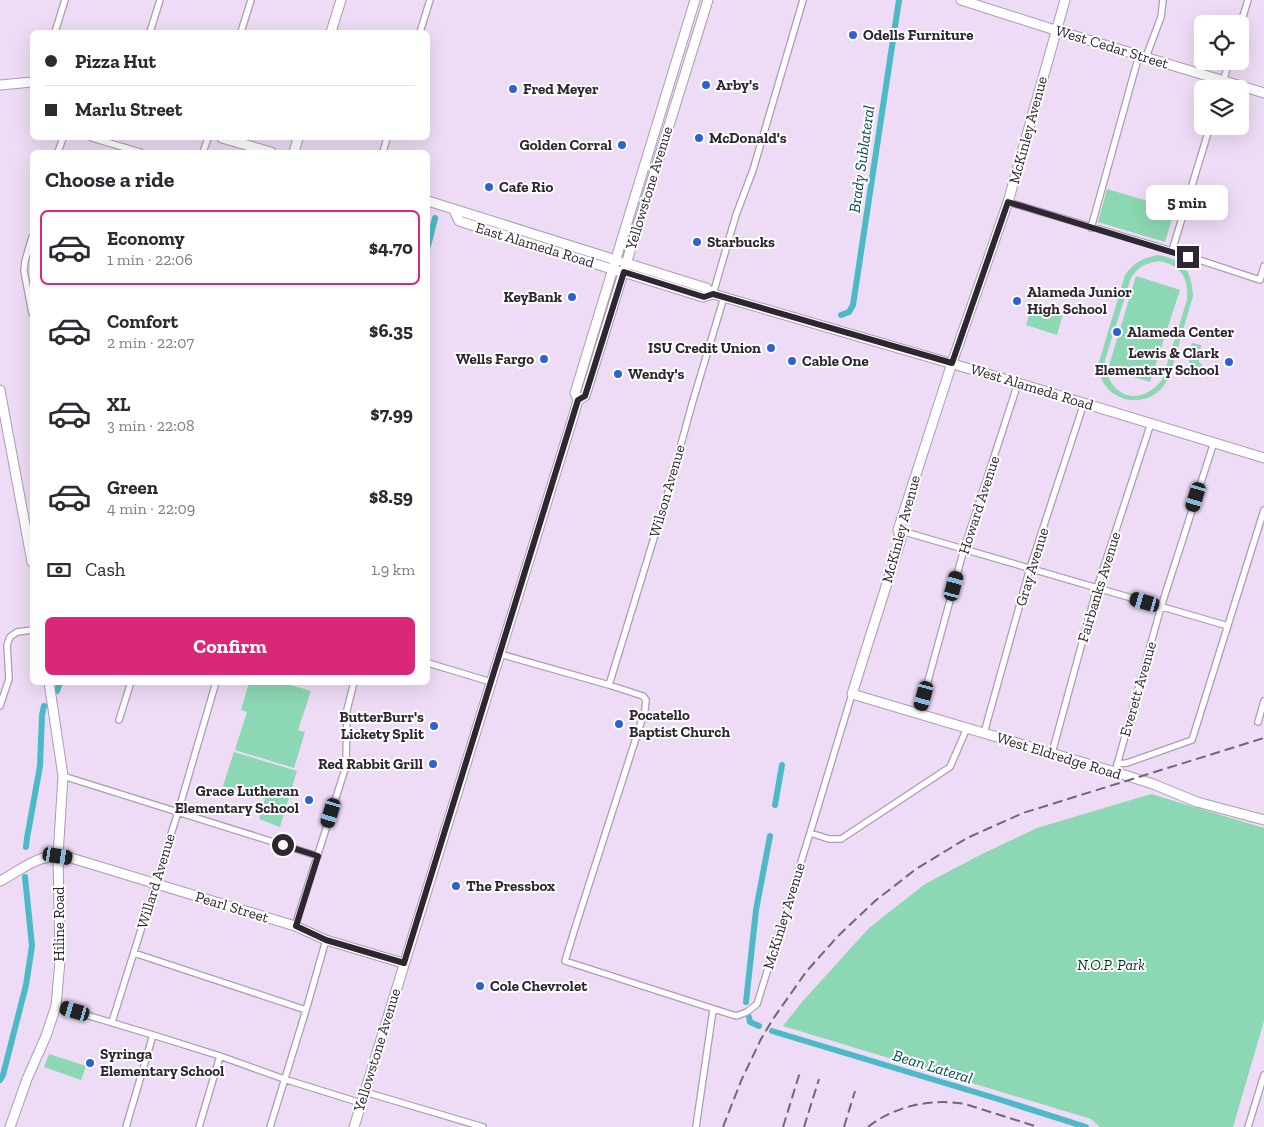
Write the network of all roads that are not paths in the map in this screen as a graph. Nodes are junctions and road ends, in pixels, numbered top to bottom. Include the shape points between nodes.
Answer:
1 (65, 0) edge
2 (160, 0) edge
3 (251, 0) edge
4 (341, 0) edge
5 (430, 0) edge
6 (695, 0) edge
7 (708, 0) edge
8 (802, 0) edge
9 (961, 0) edge
10 (1065, 0) edge
11 (1163, 0) edge
12 (1248, 0) edge
13 (974, 2) edge
14 (1243, 15) edge
15 (55, 30) edge
16 (151, 30) edge
17 (242, 30) edge
18 (332, 30) edge
19 (421, 30) edge
20 (1055, 30) junction
21 (1143, 56) junction
22 (1211, 80) edge
23 (30, 82) edge
24 (0, 86) edge
25 (1249, 90) edge
26 (1264, 93) edge
27 (1207, 135) edge
28 (98, 140) edge
29 (229, 140) edge
30 (128, 150) edge
31 (264, 150) edge
32 (1008, 202) junction
33 (430, 203) edge
34 (1091, 228) junction
35 (30, 244) edge
36 (1172, 252) junction
37 (614, 264) junction
38 (1264, 266) edge
39 (625, 268) junction
40 (713, 294) junction
41 (724, 297) junction
42 (30, 302) edge
43 (952, 363) junction
44 (1018, 383) junction
45 (0, 390) edge
46 (578, 400) junction
47 (1084, 403) junction
48 (1151, 423) junction
49 (1214, 442) junction
50 (1264, 458) edge
51 (1264, 510) edge
52 (898, 530) junction
53 (964, 549) junction
54 (30, 551) edge
55 (1030, 568) junction
56 (1097, 588) junction
57 (1161, 607) junction
58 (1228, 626) junction
59 (30, 630) edge
60 (500, 654) junction
61 (430, 663) edge
62 (491, 682) junction
63 (49, 685) edge
64 (130, 685) edge
65 (215, 685) edge
66 (353, 685) edge
67 (609, 685) junction
68 (852, 694) junction
69 (1264, 700) edge
70 (0, 706) edge
71 (919, 714) junction
72 (119, 720) dead end
73 (1258, 722) dead end
74 (967, 728) junction
75 (984, 733) junction
76 (1052, 753) junction
77 (1116, 768) junction
78 (63, 776) junction
79 (178, 812) junction
80 (1264, 820) edge
81 (810, 833) junction
82 (58, 856) junction
83 (318, 856) junction
84 (0, 881) edge
85 (155, 884) junction
86 (296, 926) junction
87 (326, 940) junction
88 (134, 954) junction
89 (404, 963) junction
90 (56, 1006) junction
91 (306, 1010) junction
92 (713, 1010) junction
93 (112, 1022) junction
94 (153, 1035) junction
95 (220, 1056) junction
96 (1264, 1075) edge
97 (284, 1079) junction
98 (365, 1092) junction
99 (361, 1103) junction
100 (10, 1127) edge
101 (126, 1127) edge
102 (199, 1127) edge
103 (270, 1127) edge
104 (354, 1127) edge
105 (483, 1127) edge
106 (696, 1127) edge
107 (1248, 1127) edge

1 - 15 street
2 - 16 street
3 - 17 street
4 - 18 street
5 - 19 street
6 - 37 street, Yellowstone Avenue
7 - 39 street, Yellowstone Avenue
8 - 40 street
9 - 13 street, West Cedar Street
10 - 20 street, McKinley Avenue
11 - 21 street via 1162,18
12 - 14 street
13 - 20 street, West Cedar Street
20 - 21 street, West Cedar Street
20 - 32 street, McKinley Avenue
21 - 22 street, West Cedar Street
21 - 34 street
23 - 24 street
25 - 26 street, West Cedar Street
27 - 36 street
28 - 30 street
29 - 31 street
32 - 34 street
32 - 43 street, McKinley Avenue
33 - 37 street, East Alameda Road
34 - 36 street
35 - 42 street via 24,271
36 - 38 street via 1260,280
37 - 39 street, West Alameda Road
37 - 46 street, Yellowstone Avenue via 575,393
39 - 40 street, West Alameda Road via 704,297
39 - 46 street, Yellowstone Avenue via 585,396
40 - 41 street, West Alameda Road
41 - 43 street, West Alameda Road
41 - 67 street, Wilson Avenue
43 - 44 street, West Alameda Road
43 - 52 street, McKinley Avenue
44 - 47 street, West Alameda Road
44 - 53 street, Howard Avenue
45 - 54 street
46 - 60 street, Yellowstone Avenue
47 - 48 street, West Alameda Road
47 - 55 street, Gray Avenue
48 - 49 street, West Alameda Road
48 - 56 street, Fairbanks Avenue
49 - 50 street, West Alameda Road
49 - 57 street, Everett Avenue
51 - 58 street
52 - 53 street
52 - 68 street, McKinley Avenue via 901,539
53 - 55 street
53 - 71 street, Howard Avenue
55 - 56 street
55 - 75 street, Gray Avenue
56 - 57 street
56 - 76 street, Fairbanks Avenue
57 - 58 street
57 - 77 street, Everett Avenue
58 - 77 street via 1192,740
59 - 70 street via 17,632 10,637 8,679
60 - 62 street, Yellowstone Avenue
60 - 67 street
61 - 62 street
62 - 89 street, Yellowstone Avenue
63 - 78 street, Hiline Road
64 - 72 street
65 - 79 street, Willard Avenue
66 - 83 street via 347,710 346,766
67 - 92 street via 644,696 645,710 565,962
68 - 71 street, West Eldredge Road
68 - 81 street, McKinley Avenue
69 - 73 street
71 - 74 street, West Eldredge Road
74 - 75 street, West Eldredge Road
74 - 81 street via 950,767 841,839 829,840
75 - 76 street, West Eldredge Road
76 - 77 street, West Eldredge Road
77 - 80 street, West Eldredge Road via 1197,802
78 - 79 street
78 - 82 street, Hiline Road
79 - 83 street
79 - 85 street, Willard Avenue
81 - 92 street, McKinley Avenue via 757,1004 736,1016
82 - 84 street via 42,858
82 - 85 street, Pearl Street
82 - 90 street, Hiline Road via 60,962
83 - 86 street
85 - 86 street, Pearl Street
85 - 88 street, Willard Avenue
86 - 87 street, Pearl Street
87 - 89 street, Pearl Street
87 - 91 street
88 - 91 street
88 - 93 street, Willard Avenue
89 - 98 street, Yellowstone Avenue
90 - 93 street
90 - 100 street, Hiline Road
91 - 97 street
92 - 106 street
93 - 94 street
94 - 95 street
94 - 101 street
95 - 97 street
95 - 102 street
96 - 107 street
97 - 99 street
97 - 103 street
98 - 99 street, Yellowstone Avenue
98 - 105 street
99 - 104 street, Yellowstone Avenue

